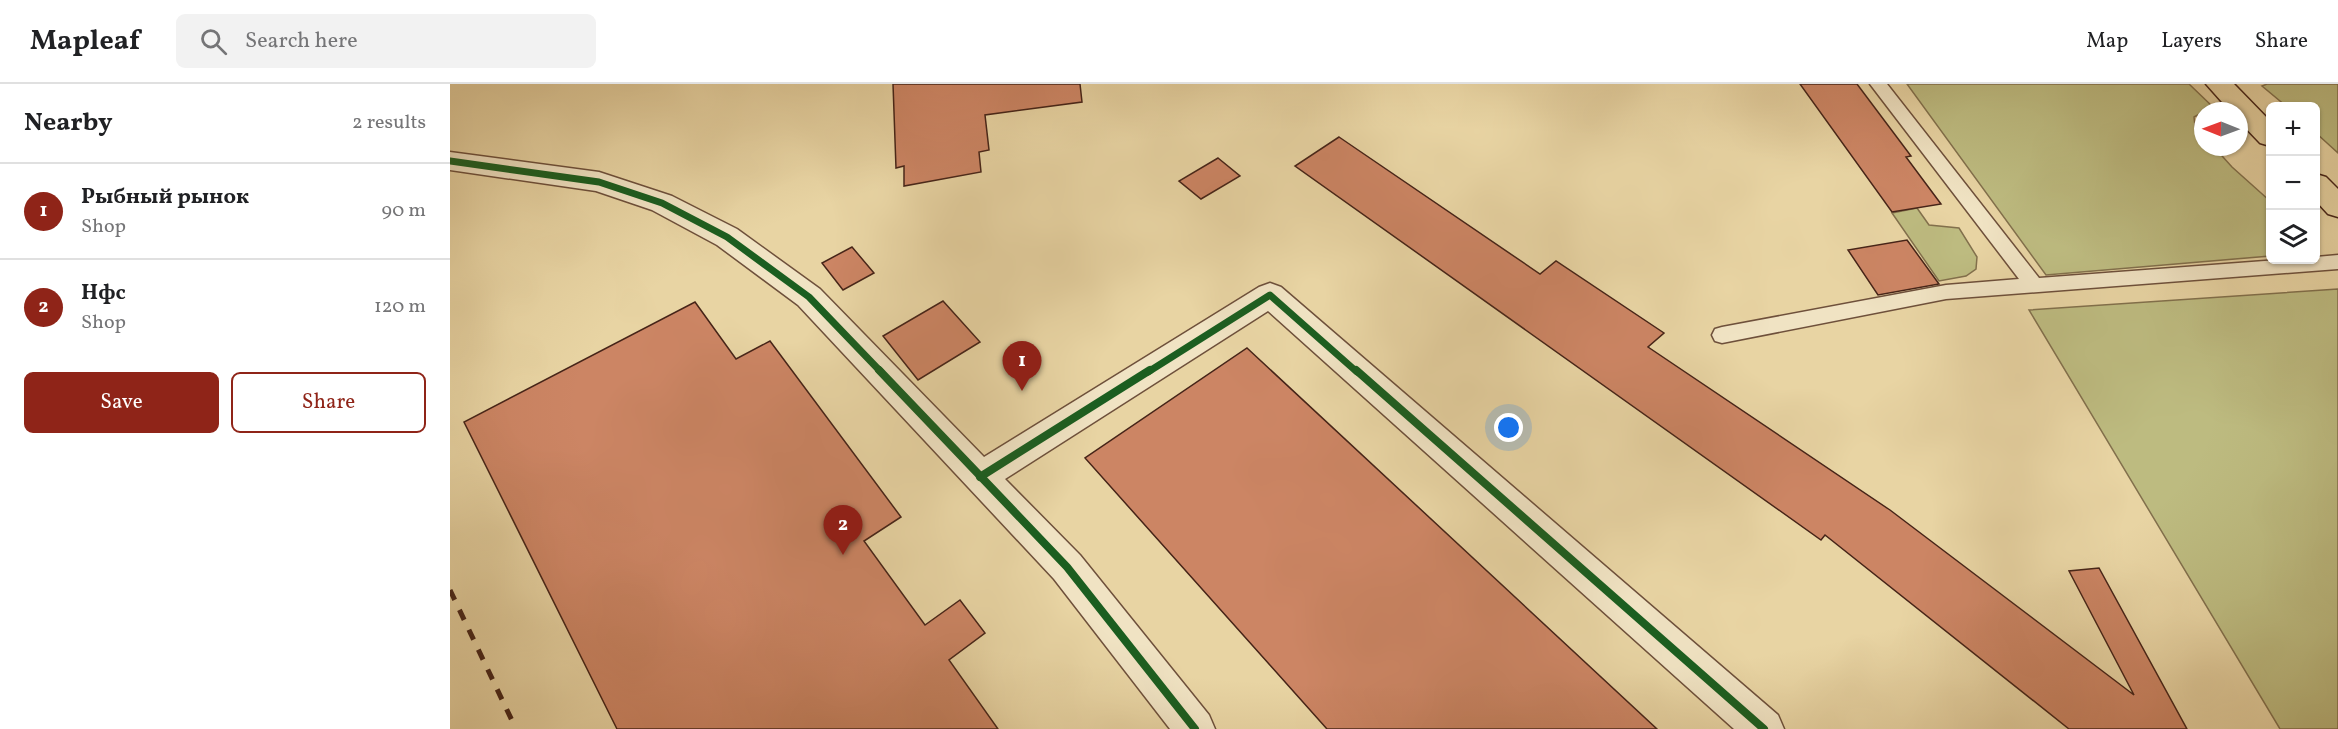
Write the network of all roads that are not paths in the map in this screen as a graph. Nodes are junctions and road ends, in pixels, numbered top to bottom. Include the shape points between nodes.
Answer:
1 (1878, 84) edge
2 (2219, 84) edge
3 (2266, 132) edge
4 (450, 161) edge
5 (2320, 188) edge
6 (2338, 207) edge
7 (2338, 262) edge
8 (2034, 285) junction
9 (1722, 335) dead end
10 (980, 477) junction
11 (1195, 729) edge
12 (1764, 729) edge

1 - 8 lane
2 - 3 main road
4 - 10 street via 599,182 662,203 727,237 809,297
5 - 6 main road
7 - 8 lane
8 - 9 lane via 1946,292
10 - 11 street via 1067,567
10 - 12 street via 1270,295

